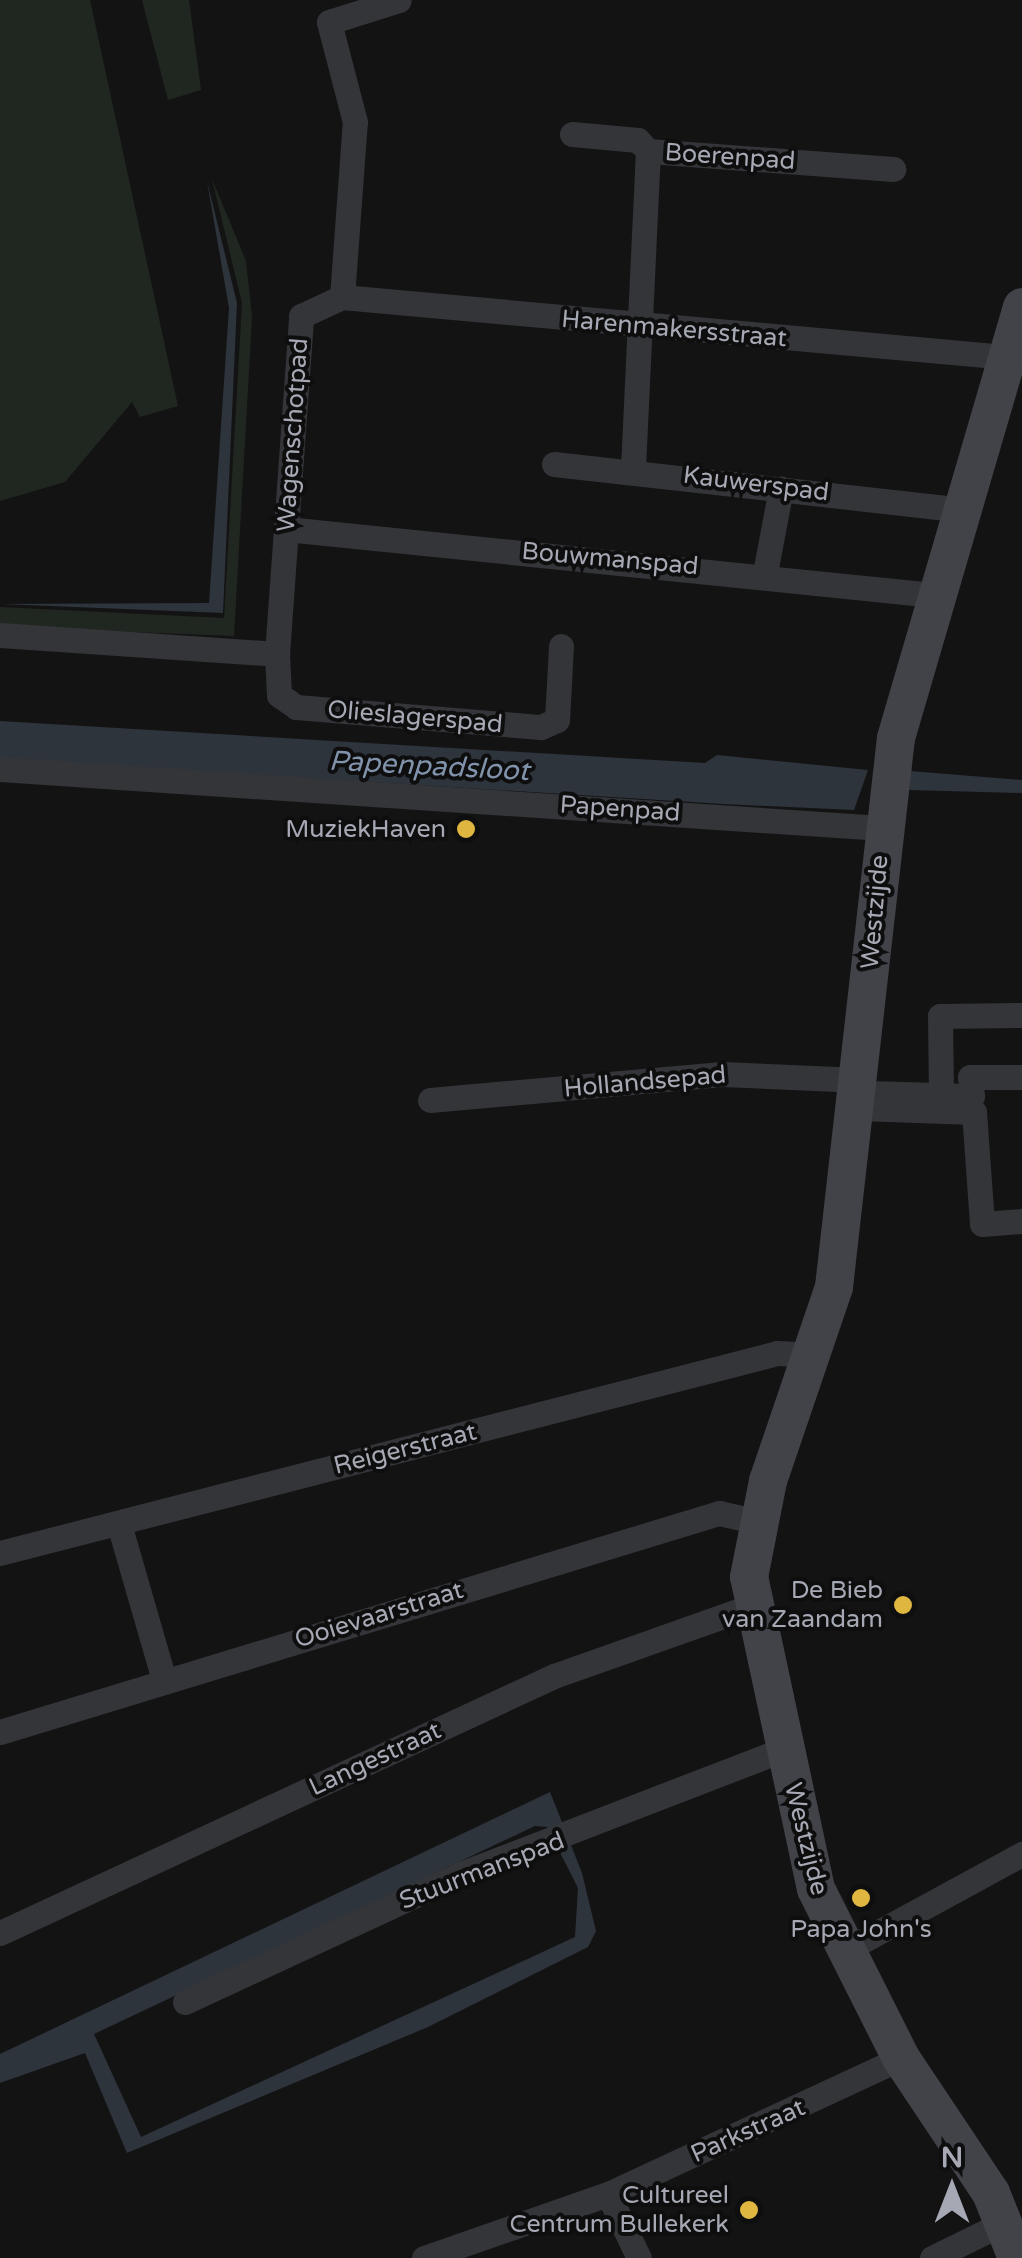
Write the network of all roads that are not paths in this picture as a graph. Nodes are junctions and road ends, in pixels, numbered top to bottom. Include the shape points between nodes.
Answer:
1 (399, 0) edge
2 (572, 134) dead end
3 (648, 150) junction
4 (893, 169) dead end
5 (342, 297) junction
6 (1022, 306) edge
7 (637, 328) junction
8 (1007, 356) junction
9 (554, 464) dead end
10 (633, 468) junction
11 (781, 488) junction
12 (958, 509) junction
13 (286, 529) junction
14 (766, 573) junction
15 (934, 595) junction
16 (0, 635) edge
17 (561, 646) dead end
18 (277, 654) junction
19 (0, 769) edge
20 (882, 828) junction
21 (1022, 1016) edge
22 (1022, 1077) edge
23 (860, 1094) junction
24 (942, 1095) junction
25 (430, 1100) dead end
26 (1022, 1221) edge
27 (811, 1354) junction
28 (759, 1522) junction
29 (119, 1524) junction
30 (0, 1554) edge
31 (757, 1604) junction
32 (164, 1680) junction
33 (0, 1732) edge
34 (784, 1750) junction
35 (1022, 1854) edge
36 (0, 1933) edge
37 (842, 1952) junction
38 (185, 2002) dead end
39 (902, 2058) junction
40 (608, 2194) junction
41 (999, 2225) junction
42 (424, 2258) edge
43 (639, 2258) edge
44 (932, 2258) edge
45 (1017, 2258) edge

1 - 5 street via 329,22 355,122
2 - 3 street, Boerenpad via 638,140
3 - 4 street, Boerenpad
3 - 7 street
5 - 7 street, Harenmakersstraat
5 - 13 street, Wagenschotpad via 301,316
6 - 8 street, Westzijde
7 - 8 street, Harenmakersstraat
7 - 10 street
8 - 12 street, Westzijde
9 - 10 street, Kauwerspad
10 - 11 street, Kauwerspad
11 - 12 street, Kauwerspad
11 - 14 street
12 - 15 street, Westzijde
13 - 14 street, Bouwmanspad
13 - 18 street, Wagenschotpad
14 - 15 street, Bouwmanspad
15 - 20 street, Westzijde via 889,773
16 - 18 street
17 - 18 street, Olieslagerspad via 557,720 540,727 296,707 279,694
19 - 20 street, Papenpad
20 - 23 street, Westzijde
21 - 24 street via 940,1016
22 - 24 street via 970,1077 972,1096
23 - 24 street
23 - 25 street, Hollandsepad via 722,1074
23 - 26 street via 918,1113 974,1112 982,1224
23 - 27 street, Westzijde via 834,1287
27 - 28 street, Westzijde
27 - 29 street, Reigerstraat via 777,1353
28 - 31 street, Westzijde via 768,1561
28 - 32 street, Ooievaarstraat via 719,1513
29 - 30 street, Reigerstraat
29 - 32 street
31 - 34 street, Westzijde
31 - 36 street, Langestraat via 554,1676
32 - 33 street, Ooievaarstraat
34 - 37 street, Westzijde via 816,1889
34 - 38 street, Stuurmanspad via 561,1841 463,1873
35 - 37 street
37 - 39 street, Westzijde
39 - 40 street, Parkstraat
39 - 41 street, Westzijde via 991,2193
40 - 42 street, Parkstraat
40 - 43 street
41 - 44 street
41 - 45 street, Westzijde

